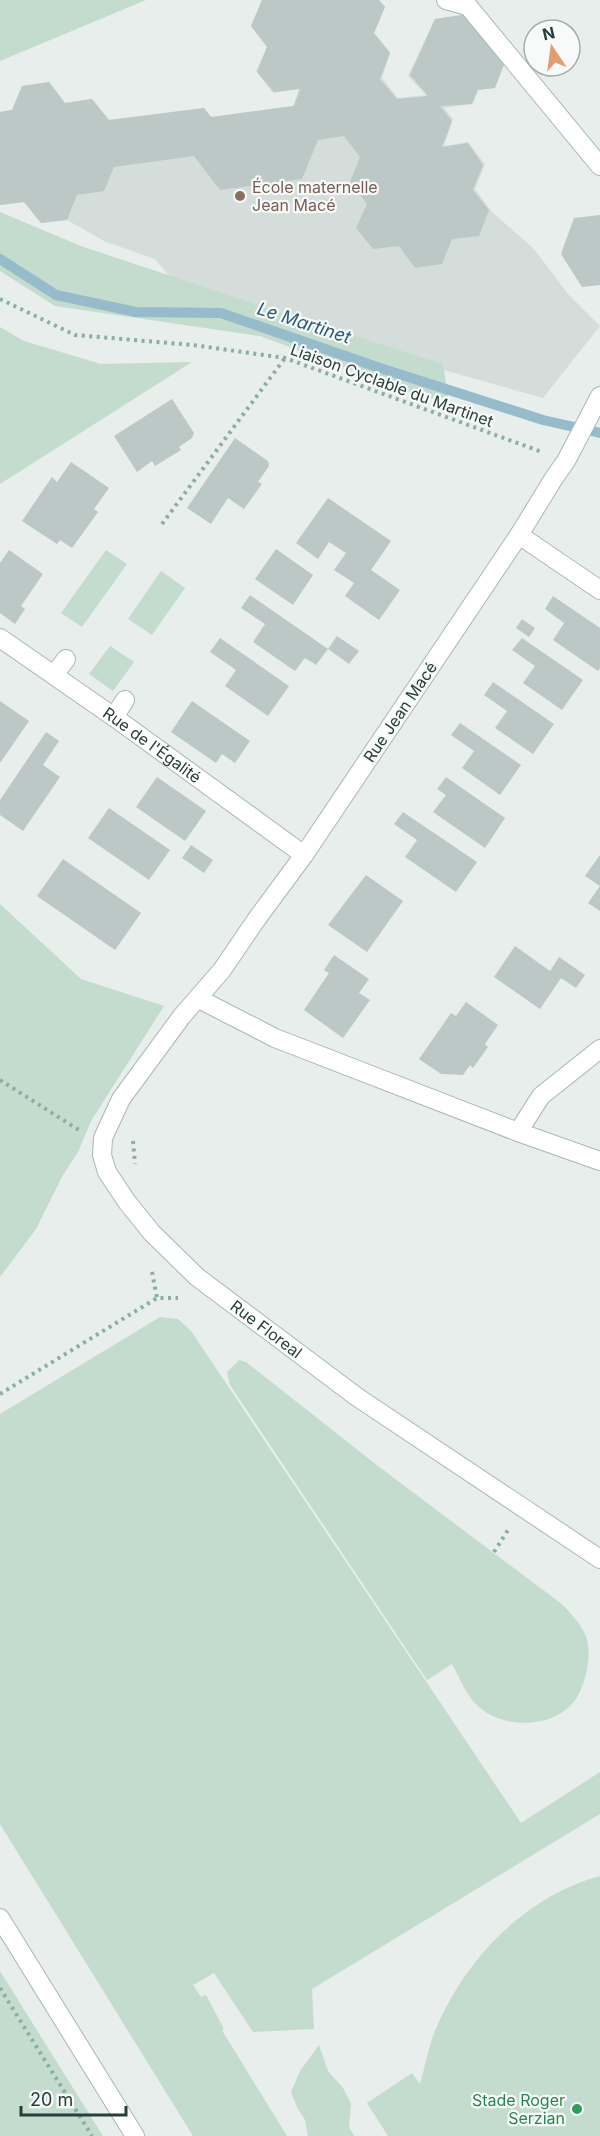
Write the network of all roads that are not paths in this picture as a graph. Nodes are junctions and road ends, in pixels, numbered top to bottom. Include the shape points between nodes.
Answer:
1 (446, 0) edge
2 (600, 166) edge
3 (600, 396) edge
4 (519, 535) junction
5 (600, 590) edge
6 (0, 638) edge
7 (66, 659) dead end
8 (54, 675) junction
9 (125, 700) dead end
10 (114, 717) junction
11 (304, 855) junction
12 (199, 999) junction
13 (600, 1049) edge
14 (518, 1132) junction
15 (103, 1138) joint
16 (600, 1161) edge
17 (600, 1559) edge
18 (0, 1918) edge
19 (135, 2136) edge

1 - 2 street via 468,6
3 - 4 street, Rue Jean Macé via 570,454
4 - 5 street
4 - 11 street, Rue Jean Macé
6 - 8 street, Rue de l'Égalité
7 - 8 street
8 - 10 street, Rue de l'Égalité
9 - 10 street
10 - 11 street, Rue de l'Égalité
11 - 12 street, Rue Jean Macé
12 - 14 street via 275,1038
12 - 15 street, Rue Jean Macé via 182,1016 122,1099
13 - 14 street via 541,1096
14 - 16 street
15 - 17 street, Rue Floreal via 107,1172 127,1202 197,1277 357,1397
18 - 19 street

